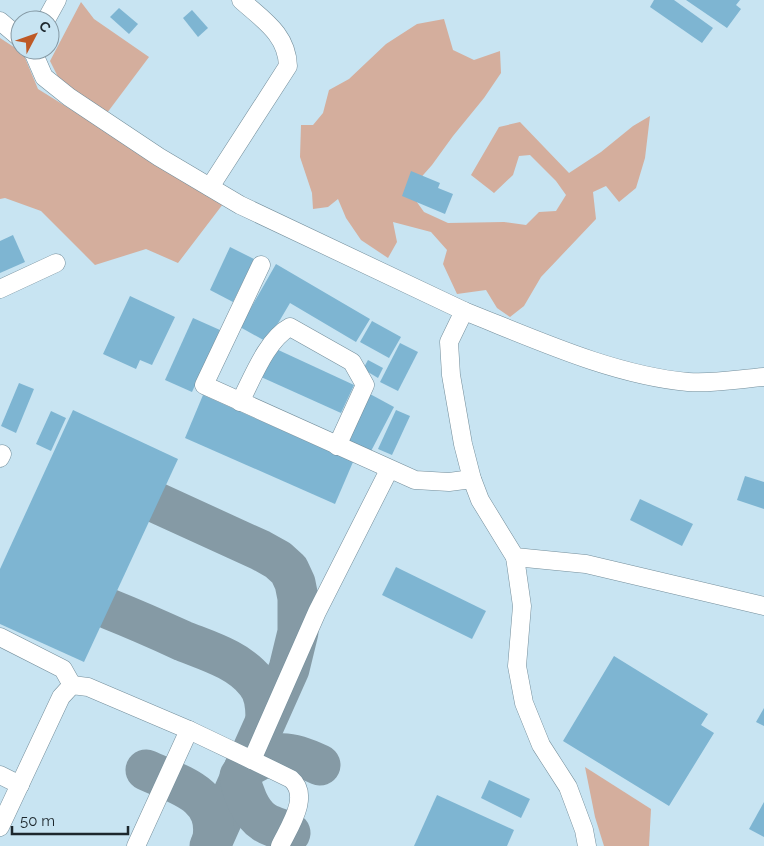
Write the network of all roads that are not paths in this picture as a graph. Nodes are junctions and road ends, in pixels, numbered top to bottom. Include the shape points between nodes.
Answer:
1 (241, 0) edge
2 (0, 21) edge
3 (10, 30) edge
4 (37, 60) edge
5 (210, 187) junction
6 (56, 263) dead end
7 (261, 265) dead end
8 (0, 289) edge
9 (464, 311) junction
10 (764, 377) edge
11 (240, 402) junction
12 (336, 446) junction
13 (390, 470) junction
14 (472, 479) junction
15 (515, 557) junction
16 (764, 606) edge
17 (0, 638) edge
18 (72, 685) junction
19 (188, 730) junction
20 (252, 760) junction
21 (0, 775) edge
22 (20, 785) junction
23 (0, 827) edge
24 (136, 846) edge
25 (280, 846) edge
26 (586, 846) edge

1 - 5 lane via 278,34 288,52 288,66
2 - 3 lane
4 - 5 lane via 44,77 68,98
5 - 9 lane via 240,205
6 - 8 lane
7 - 11 lane via 204,385
9 - 10 lane via 582,357 660,377 690,382
9 - 14 lane via 449,342 451,374
11 - 12 lane
11 - 12 lane via 270,346 283,330 290,327 352,362 365,384
12 - 13 lane
13 - 14 lane via 415,480 449,482
13 - 20 lane via 317,612
14 - 15 lane via 480,500
15 - 16 lane via 586,564
15 - 26 lane via 522,606 517,666 524,703 541,745 568,787 584,830
17 - 18 lane via 63,669
18 - 19 lane via 88,687
18 - 22 lane via 61,697
19 - 20 lane
19 - 24 lane
20 - 25 lane via 291,779 299,790 300,798
21 - 22 lane
22 - 23 lane

